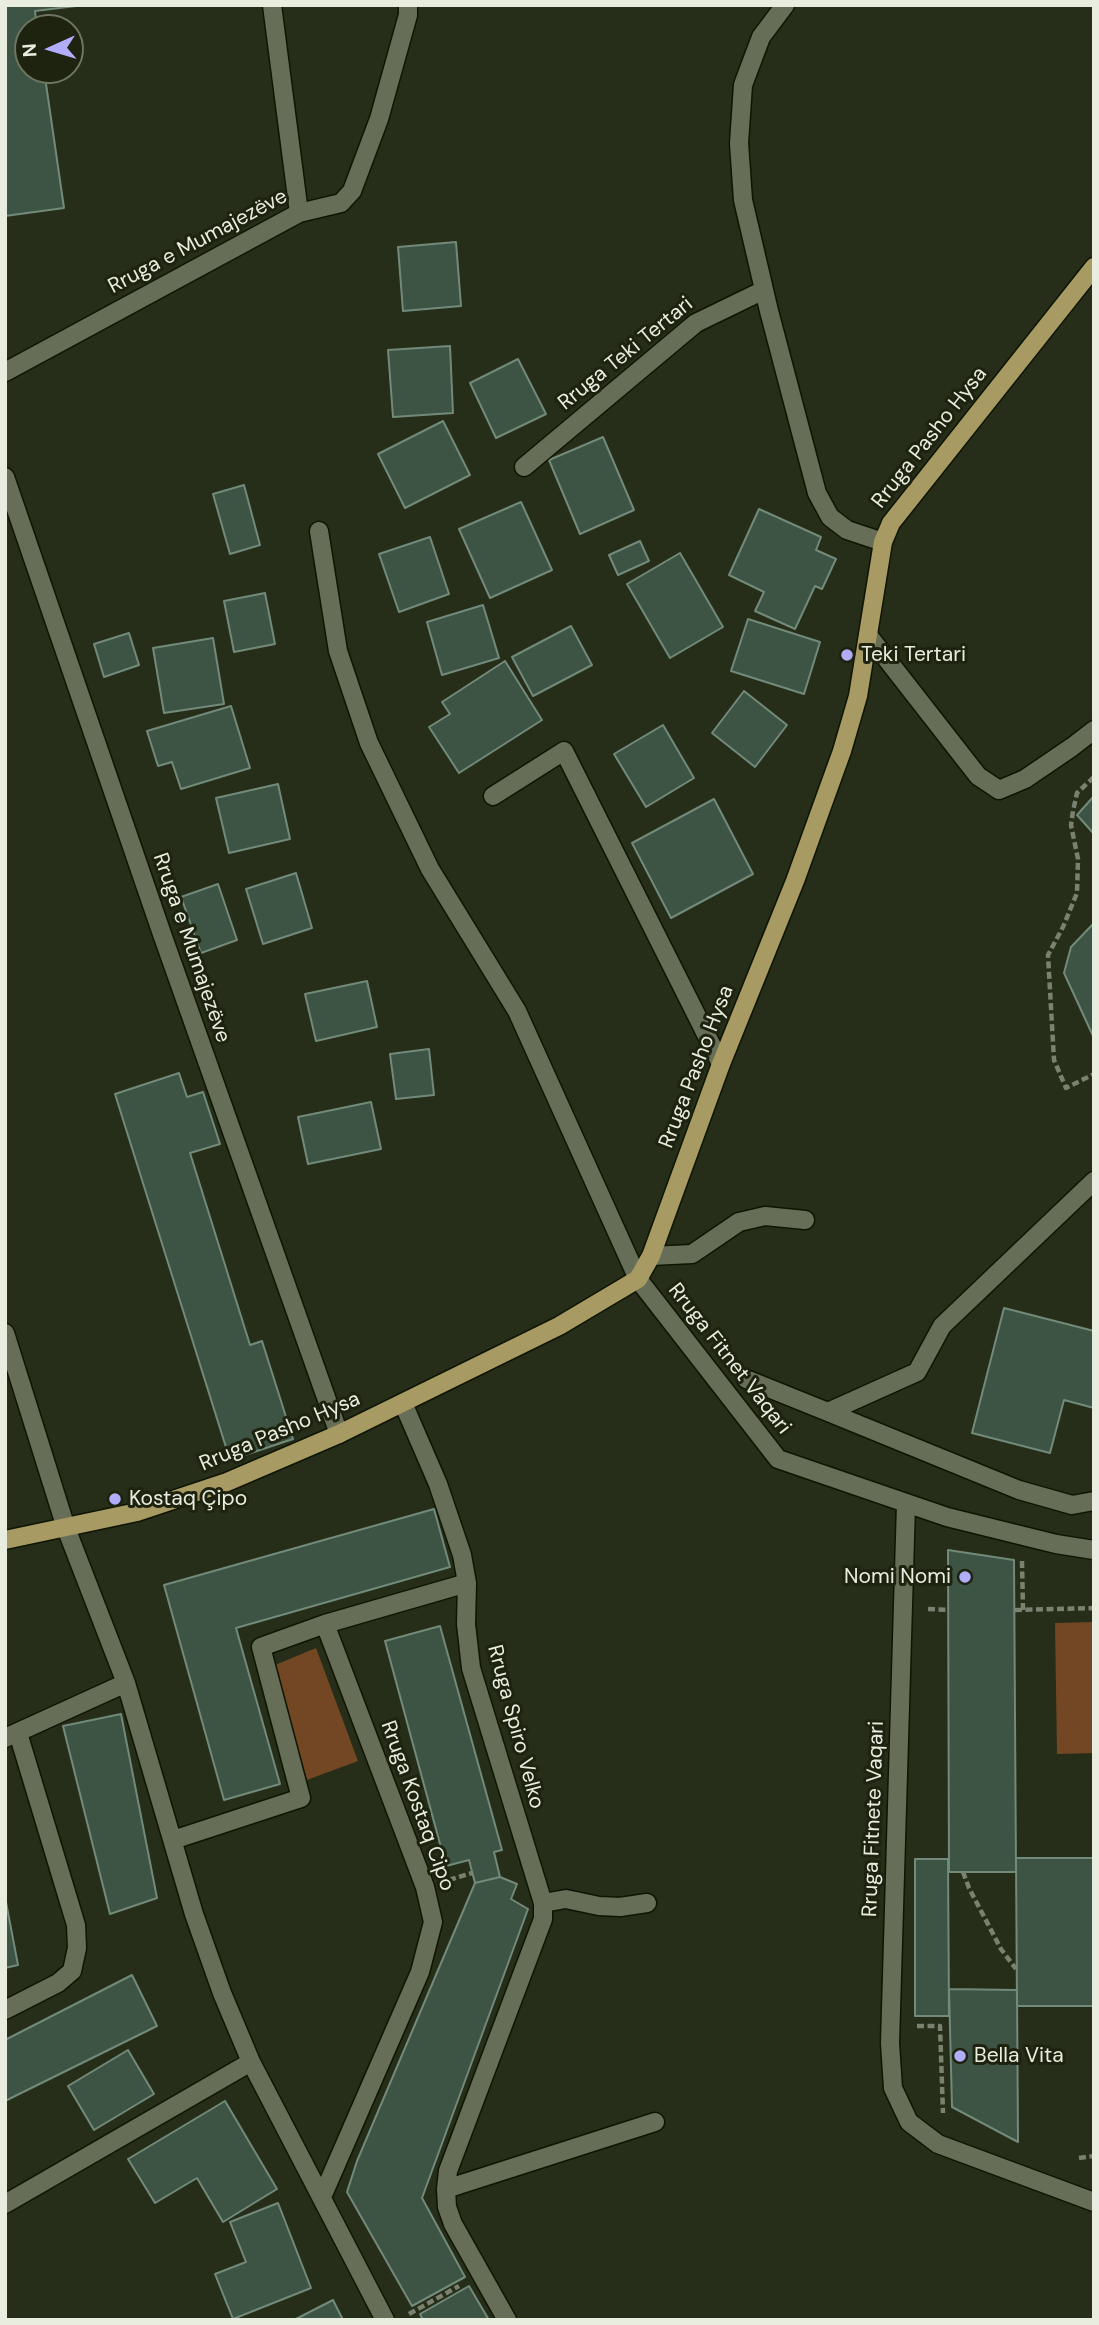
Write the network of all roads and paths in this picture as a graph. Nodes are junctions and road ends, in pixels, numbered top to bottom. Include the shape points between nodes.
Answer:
1 (272, 5) edge
2 (408, 5) edge
3 (785, 5) edge
4 (299, 212) junction
5 (1094, 267) edge
6 (764, 290) junction
7 (5, 372) edge
8 (524, 467) dead end
9 (5, 477) edge
10 (319, 531) dead end
11 (883, 542) junction
12 (868, 635) junction
13 (1094, 730) edge
14 (1094, 777) edge
15 (493, 796) dead end
16 (722, 1064) junction
17 (1094, 1074) edge
18 (1094, 1181) edge
19 (805, 1220) dead end
20 (651, 1256) junction
21 (638, 1279) junction
22 (5, 1334) edge
23 (746, 1379) dead end
24 (403, 1403) junction
25 (828, 1412) junction
26 (338, 1434) junction
27 (1094, 1501) edge
28 (906, 1504) junction
29 (65, 1528) junction
30 (1022, 1535) junction
31 (5, 1540) edge
32 (1094, 1550) edge
33 (467, 1583) junction
34 (1094, 1608) edge
35 (1023, 1609) junction
36 (1015, 1610) dead end
37 (326, 1623) junction
38 (126, 1683) junction
39 (12, 1736) edge
40 (173, 1840) junction
41 (963, 1872) dead end
42 (543, 1903) junction
43 (647, 1903) dead end
44 (1016, 1969) dead end
45 (5, 2010) edge
46 (906, 2025) dead end
47 (251, 2062) junction
48 (943, 2115) dead end
49 (655, 2122) dead end
50 (1094, 2155) edge
51 (1079, 2158) dead end
52 (446, 2189) junction
53 (322, 2197) junction
54 (1094, 2202) edge
55 (5, 2204) edge
56 (481, 2273) junction
57 (385, 2320) edge
58 (399, 2320) edge
59 (507, 2320) edge

1 - 4 street
2 - 4 street, Rruga e Mumajezëve via 379,119 352,191 341,203
3 - 6 street via 761,37 743,85 739,142 743,200
4 - 7 street, Rruga e Mumajezëve
5 - 11 main road, Rruga Pasho Hysa via 891,523
6 - 8 street, Rruga Teki Tertari via 696,323
6 - 11 street via 817,493 830,517 847,530
9 - 26 street, Rruga e Mumajezëve
10 - 21 street, Rruga Fitnet Vaqari via 338,651 369,743 430,869 517,1011
11 - 12 main road, Rruga Pasho Hysa
12 - 13 street via 978,776 999,790 1025,779
12 - 16 main road, Rruga Pasho Hysa via 858,696 842,751
14 - 17 path via 1077,793 1071,825 1079,859 1077,893 1048,956 1054,1060 1066,1088
15 - 16 street via 564,751
16 - 20 main road, Rruga Pasho Hysa
18 - 25 street via 942,1326 917,1372
19 - 20 street via 765,1216 739,1222 692,1254
20 - 21 main road, Rruga Pasho Hysa
21 - 24 main road, Rruga Pasho Hysa via 559,1325
21 - 28 street, Rruga Fitnet Vaqari via 778,1459
22 - 29 street
23 - 25 street
24 - 26 main road, Rruga Pasho Hysa
24 - 33 street, Rruga Spiro Velko via 438,1484
25 - 27 street via 1019,1490 1072,1505
26 - 29 main road, Rruga Pasho Hysa via 227,1482 137,1512
28 - 30 street
28 - 54 street, Rruga Fitnete Vaqari via 890,2043 893,2088 909,2122 938,2144
29 - 31 main road, Rruga Pasho Hysa
29 - 38 street
30 - 32 street
30 - 35 path
33 - 37 street
33 - 42 street, Rruga Spiro Velko via 471,1668
34 - 35 path
35 - 36 path
37 - 40 street via 261,1647 301,1798
37 - 53 street, Rruga Kostaq Cipo via 425,1887 433,1922 420,1972
38 - 39 street
38 - 40 street
39 - 45 street via 76,1925 77,1948 72,1970 58,1983
40 - 47 street via 217,1980
41 - 44 path via 1001,1949
42 - 43 street via 566,1899 599,1906
42 - 52 street, Rruga Spiro Velko via 543,1919 448,2171
46 - 48 path via 940,2026
47 - 53 street
47 - 55 street
49 - 52 street
50 - 51 path
52 - 56 street, Rruga Spiro Velko via 453,2224
53 - 57 street
56 - 58 path
56 - 59 street, Rruga Spiro Velko

